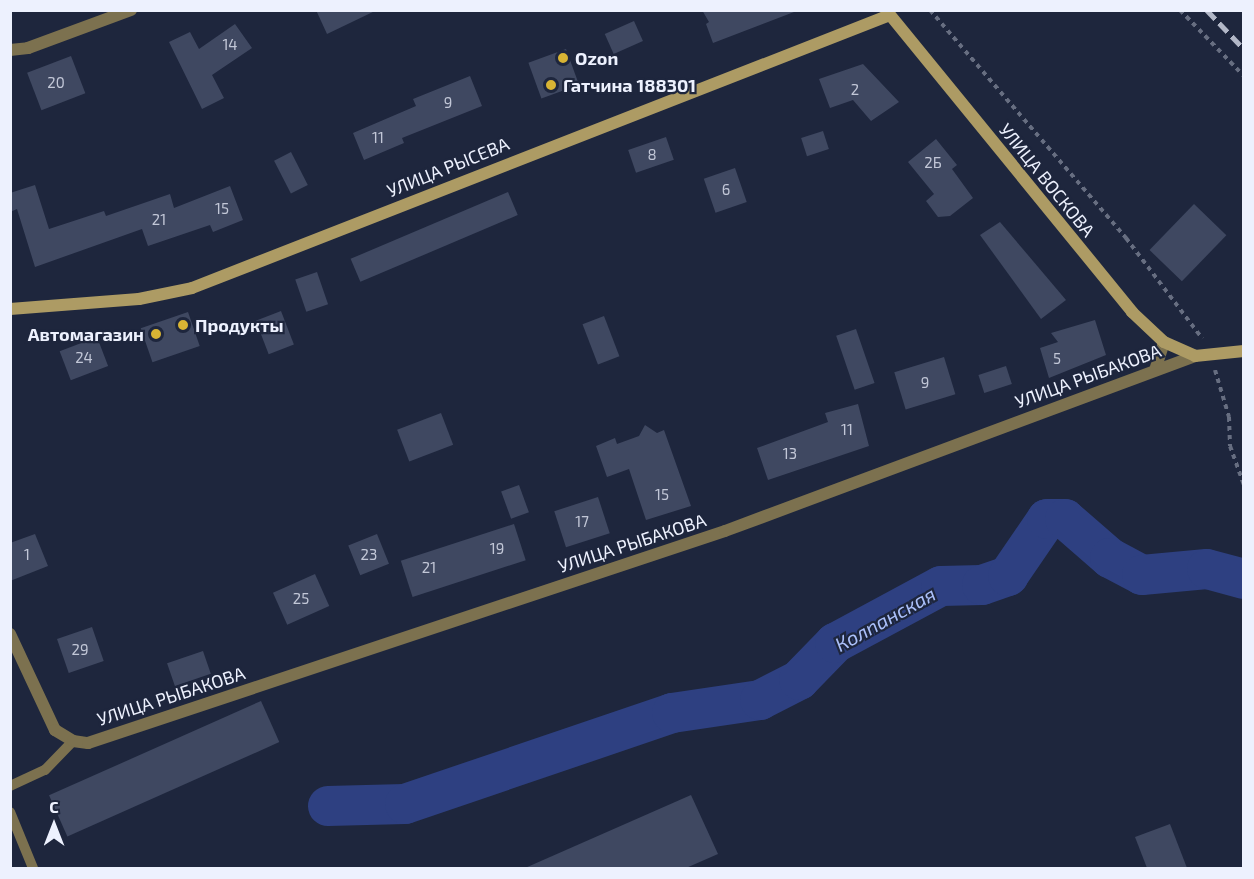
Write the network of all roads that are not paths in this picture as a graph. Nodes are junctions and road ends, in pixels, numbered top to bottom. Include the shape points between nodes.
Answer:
1 (131, 10) edge
2 (888, 13) edge
3 (10, 50) edge
4 (10, 309) edge
5 (1164, 342) junction
6 (1244, 351) edge
7 (1195, 356) junction
8 (1155, 370) junction
9 (10, 634) edge
10 (73, 741) junction
11 (10, 786) edge
12 (10, 812) edge
13 (33, 868) edge

1 - 3 street via 28,48
2 - 4 main road, УЛИЦА РЫСЕВА via 192,288 139,299
2 - 5 main road, УЛИЦА ВОСКОВА via 1132,312
5 - 7 main road, УЛИЦА ВОСКОВА
5 - 8 street
6 - 7 main road
7 - 8 street, УЛИЦА РЫБАКОВА
8 - 10 street, УЛИЦА РЫБАКОВА via 725,531 88,743
9 - 10 street via 55,730
10 - 11 lane via 45,770
12 - 13 lane

